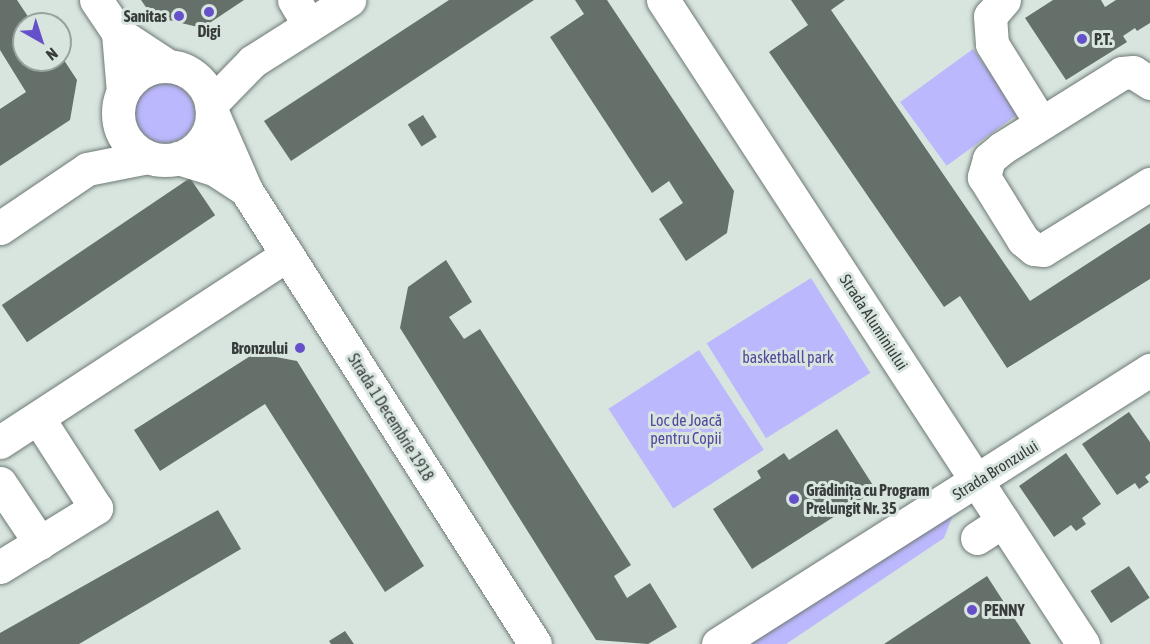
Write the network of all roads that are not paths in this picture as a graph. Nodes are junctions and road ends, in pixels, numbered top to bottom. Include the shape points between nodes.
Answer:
1 (96, 0) edge
2 (349, 0) edge
3 (1004, 0) edge
4 (670, 3) edge
5 (301, 13) edge
6 (118, 33) junction
7 (253, 61) junction
8 (180, 70) junction
9 (1150, 83) edge
10 (120, 100) junction
11 (211, 108) junction
12 (1041, 123) junction
13 (163, 158) junction
14 (87, 170) junction
15 (1150, 184) edge
16 (246, 190) junction
17 (0, 228) edge
18 (287, 255) junction
19 (1150, 370) edge
20 (38, 418) junction
21 (0, 442) edge
22 (977, 482) junction
23 (0, 483) edge
24 (40, 543) junction
25 (0, 567) edge
26 (727, 640) edge
27 (535, 644) edge
28 (1083, 644) edge

1 - 6 street
2 - 5 street
3 - 12 street via 990,16 992,44
4 - 22 street, Strada Aluminiului
5 - 7 street
6 - 8 street
6 - 10 street
7 - 8 street
7 - 11 street
8 - 10 street via 141,72
8 - 11 street via 200,82
9 - 12 street via 1133,72 1122,73
10 - 13 street via 124,138
10 - 14 street
11 - 13 street via 208,133 200,144
11 - 16 street, Strada 1 Decembrie 1918
12 - 15 street via 989,159 984,177 996,201 1034,249 1052,248
13 - 14 street
13 - 16 street, Strada 1 Decembrie 1918 via 214,169
14 - 17 street
16 - 18 street, Strada 1 Decembrie 1918
18 - 20 street
18 - 27 street, Strada 1 Decembrie 1918
19 - 22 street, Strada Bronzului
20 - 21 street
20 - 24 street via 96,508
22 - 26 street, Strada Bronzului
22 - 28 street, Strada Aluminiului via 990,530
23 - 24 street
24 - 25 street

